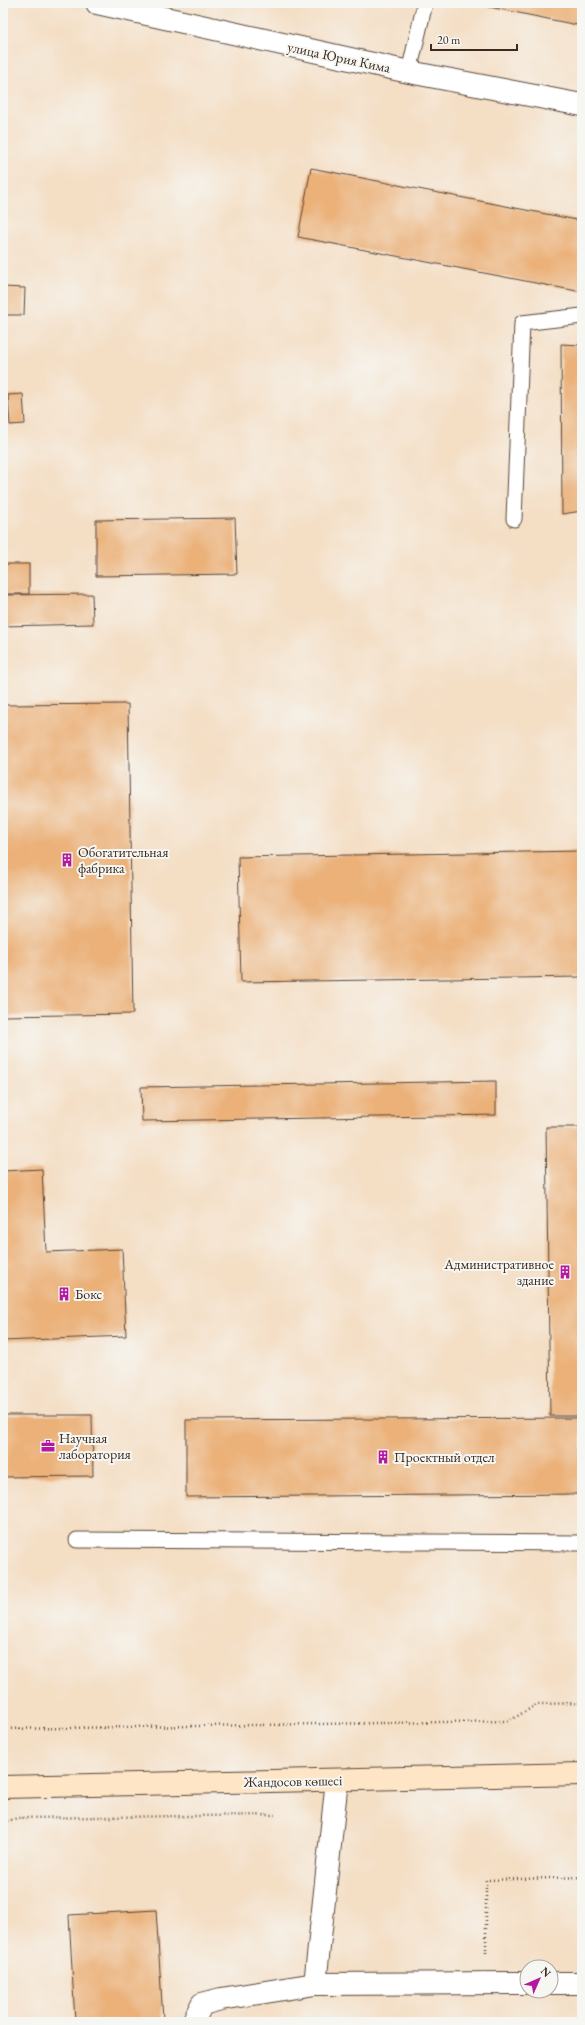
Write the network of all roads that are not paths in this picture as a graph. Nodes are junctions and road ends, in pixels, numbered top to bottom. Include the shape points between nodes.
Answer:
1 (97, 3) edge
2 (426, 3) edge
3 (409, 72) junction
4 (582, 105) edge
5 (582, 316) edge
6 (514, 519) dead end
7 (77, 1540) dead end
8 (582, 1543) edge
9 (572, 1774) edge
10 (337, 1780) junction
11 (3, 1787) edge
12 (519, 1983) edge
13 (559, 1983) edge
14 (582, 1983) edge
15 (315, 1984) junction
16 (193, 2022) edge

1 - 3 street, улица Юрия Кима
2 - 3 lane
3 - 4 street, улица Юрия Кима
5 - 6 lane via 522,323
7 - 8 lane
9 - 10 main road, Жандосов көшесі
10 - 11 main road, Жандосов көшесі
10 - 15 street
12 - 15 street
13 - 14 street
15 - 16 street via 221,1998 202,2004

